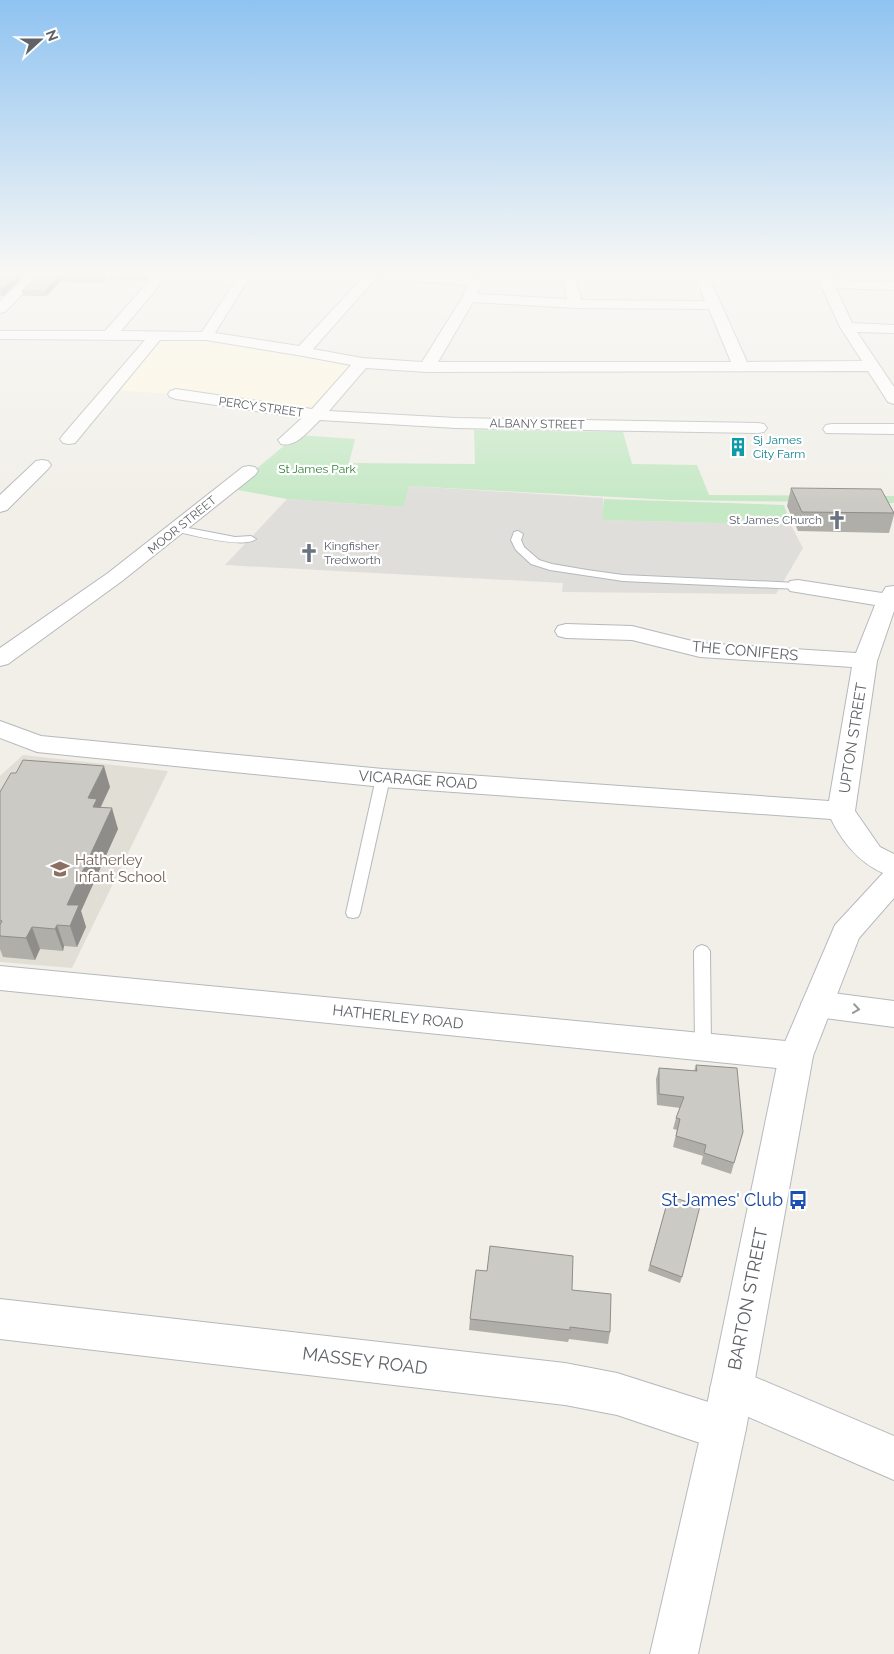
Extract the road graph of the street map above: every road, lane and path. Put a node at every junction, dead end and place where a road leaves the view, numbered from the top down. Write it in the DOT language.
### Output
graph roads {
  1 [pos="142,352"];
  2 [pos="309,352"];
  3 [pos="435,352"];
  4 [pos="734,352"];
  5 [pos="863,352"];
  6 [pos="362,363"];
  7 [pos="426,366"];
  8 [pos="741,366"];
  9 [pos="872,366"];
  10 [pos="176,394"];
  11 [pos="893,394"];
  12 [pos="316,415"];
  13 [pos="758,428"];
  14 [pos="832,429"];
  15 [pos="894,429"];
  16 [pos="69,439"];
  17 [pos="287,440"];
  18 [pos="42,465"];
  19 [pos="249,471"];
  20 [pos="0,506"];
  21 [pos="178,529"];
  22 [pos="518,534"];
  23 [pos="251,539"];
  24 [pos="798,586"];
  25 [pos="890,596"];
  26 [pos="566,631"];
  27 [pos="0,659"];
  28 [pos="865,661"];
  29 [pos="0,729"];
  30 [pos="383,778"];
  31 [pos="841,811"];
  32 [pos="894,867"];
  33 [pos="894,879"];
  34 [pos="353,913"];
  35 [pos="702,951"];
  36 [pos="0,978"];
  37 [pos="817,1004"];
  38 [pos="894,1014"];
  39 [pos="703,1047"];
  40 [pos="796,1056"];
  41 [pos="0,1319"];
  42 [pos="728,1408"];
  43 [pos="894,1458"];
  44 [pos="674,1654"];
  1 -- 16 [label="street"];
  2 -- 6 [label="street"];
  3 -- 7 [label="street"];
  4 -- 8 [label="street"];
  5 -- 9 [label="street"];
  6 -- 7 [label="street"];
  6 -- 12 [label="street"];
  7 -- 8 [label="street"];
  8 -- 9 [label="street"];
  9 -- 11 [label="street"];
  10 -- 12 [label="street, PERCY STREET"];
  12 -- 13 [label="street, ALBANY STREET"];
  12 -- 17 [label="street"];
  14 -- 15 [label="street"];
  18 -- 20 [label="street"];
  19 -- 21 [label="street, MOOR STREET"];
  21 -- 23 [label="lane"];
  21 -- 27 [label="street, MOOR STREET"];
  22 -- 24 [label="lane"];
  24 -- 25 [label="street"];
  25 -- 28 [label="street, UPTON STREET"];
  26 -- 28 [label="street, THE CONIFERS"];
  28 -- 31 [label="street, UPTON STREET"];
  29 -- 30 [label="street, VICARAGE ROAD"];
  30 -- 31 [label="street, VICARAGE ROAD"];
  30 -- 34 [label="lane"];
  31 -- 32 [label="street, UPTON STREET"];
  33 -- 37 [label="street, BARTON STREET"];
  35 -- 39 [label="lane"];
  36 -- 39 [label="street, HATHERLEY ROAD"];
  37 -- 38 [label="street, one-way"];
  37 -- 40 [label="street, BARTON STREET"];
  39 -- 40 [label="street, HATHERLEY ROAD"];
  40 -- 42 [label="street, BARTON STREET"];
  41 -- 42 [label="street, MASSEY ROAD"];
  42 -- 43 [label="street, MASSEY ROAD"];
  42 -- 44 [label="street, BARTON STREET"];
}
